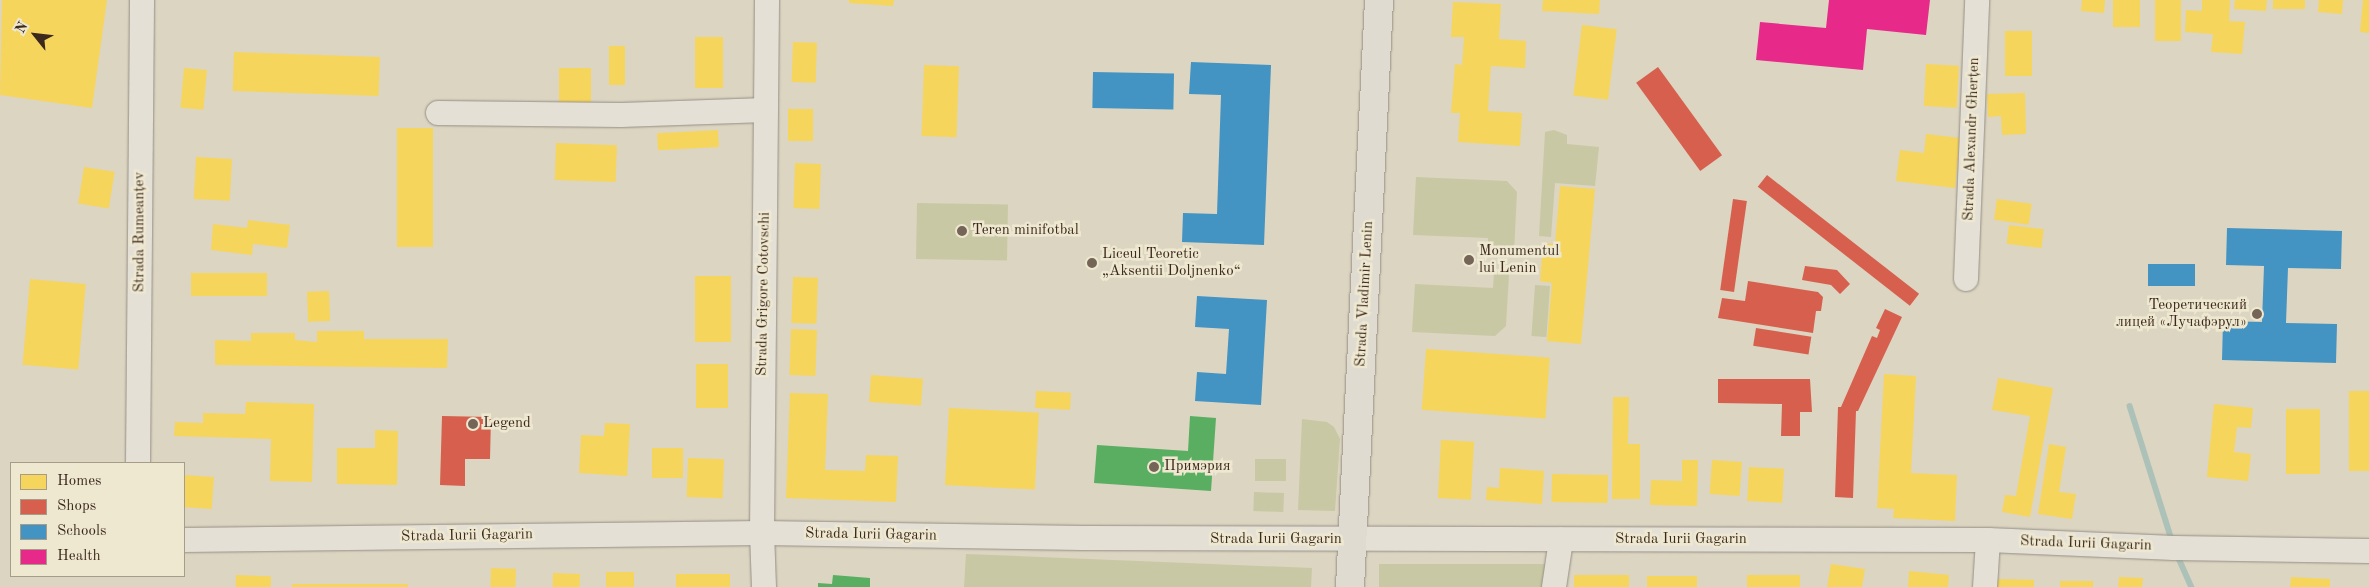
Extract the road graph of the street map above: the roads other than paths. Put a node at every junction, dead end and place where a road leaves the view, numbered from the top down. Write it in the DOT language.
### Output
graph roads {
  1 [pos="142,0"];
  2 [pos="767,0"];
  3 [pos="1379,0"];
  4 [pos="1977,0"];
  5 [pos="766,110"];
  6 [pos="438,113"];
  7 [pos="1966,279"];
  8 [pos="138,462"];
  9 [pos="762,532"];
  10 [pos="185,540"];
  11 [pos="1353,540"];
  12 [pos="1561,540"];
  13 [pos="1988,540"];
  14 [pos="2369,551"];
  15 [pos="764,587"];
  16 [pos="1350,587"];
  17 [pos="1554,587"];
  18 [pos="1985,587"];
  1 -- 8 [label="street, Strada Rumeanțev"];
  2 -- 5 [label="street, Strada Grigore Cotovschi"];
  3 -- 11 [label="main road, Strada Vladimir Lenin"];
  4 -- 7 [label="street, Strada Alexandr Gherțen"];
  5 -- 6 [label="street"];
  5 -- 9 [label="street, Strada Grigore Cotovschi"];
  9 -- 10 [label="street, Strada Iurii Gagarin"];
  9 -- 11 [label="street, Strada Iurii Gagarin"];
  9 -- 15 [label="street, Strada Grigore Cotovschi"];
  11 -- 12 [label="street, Strada Iurii Gagarin"];
  11 -- 16 [label="main road, Strada Vladimir Lenin"];
  12 -- 13 [label="street, Strada Iurii Gagarin"];
  12 -- 17 [label="street"];
  13 -- 14 [label="street, Strada Iurii Gagarin"];
  13 -- 18 [label="street"];
}
